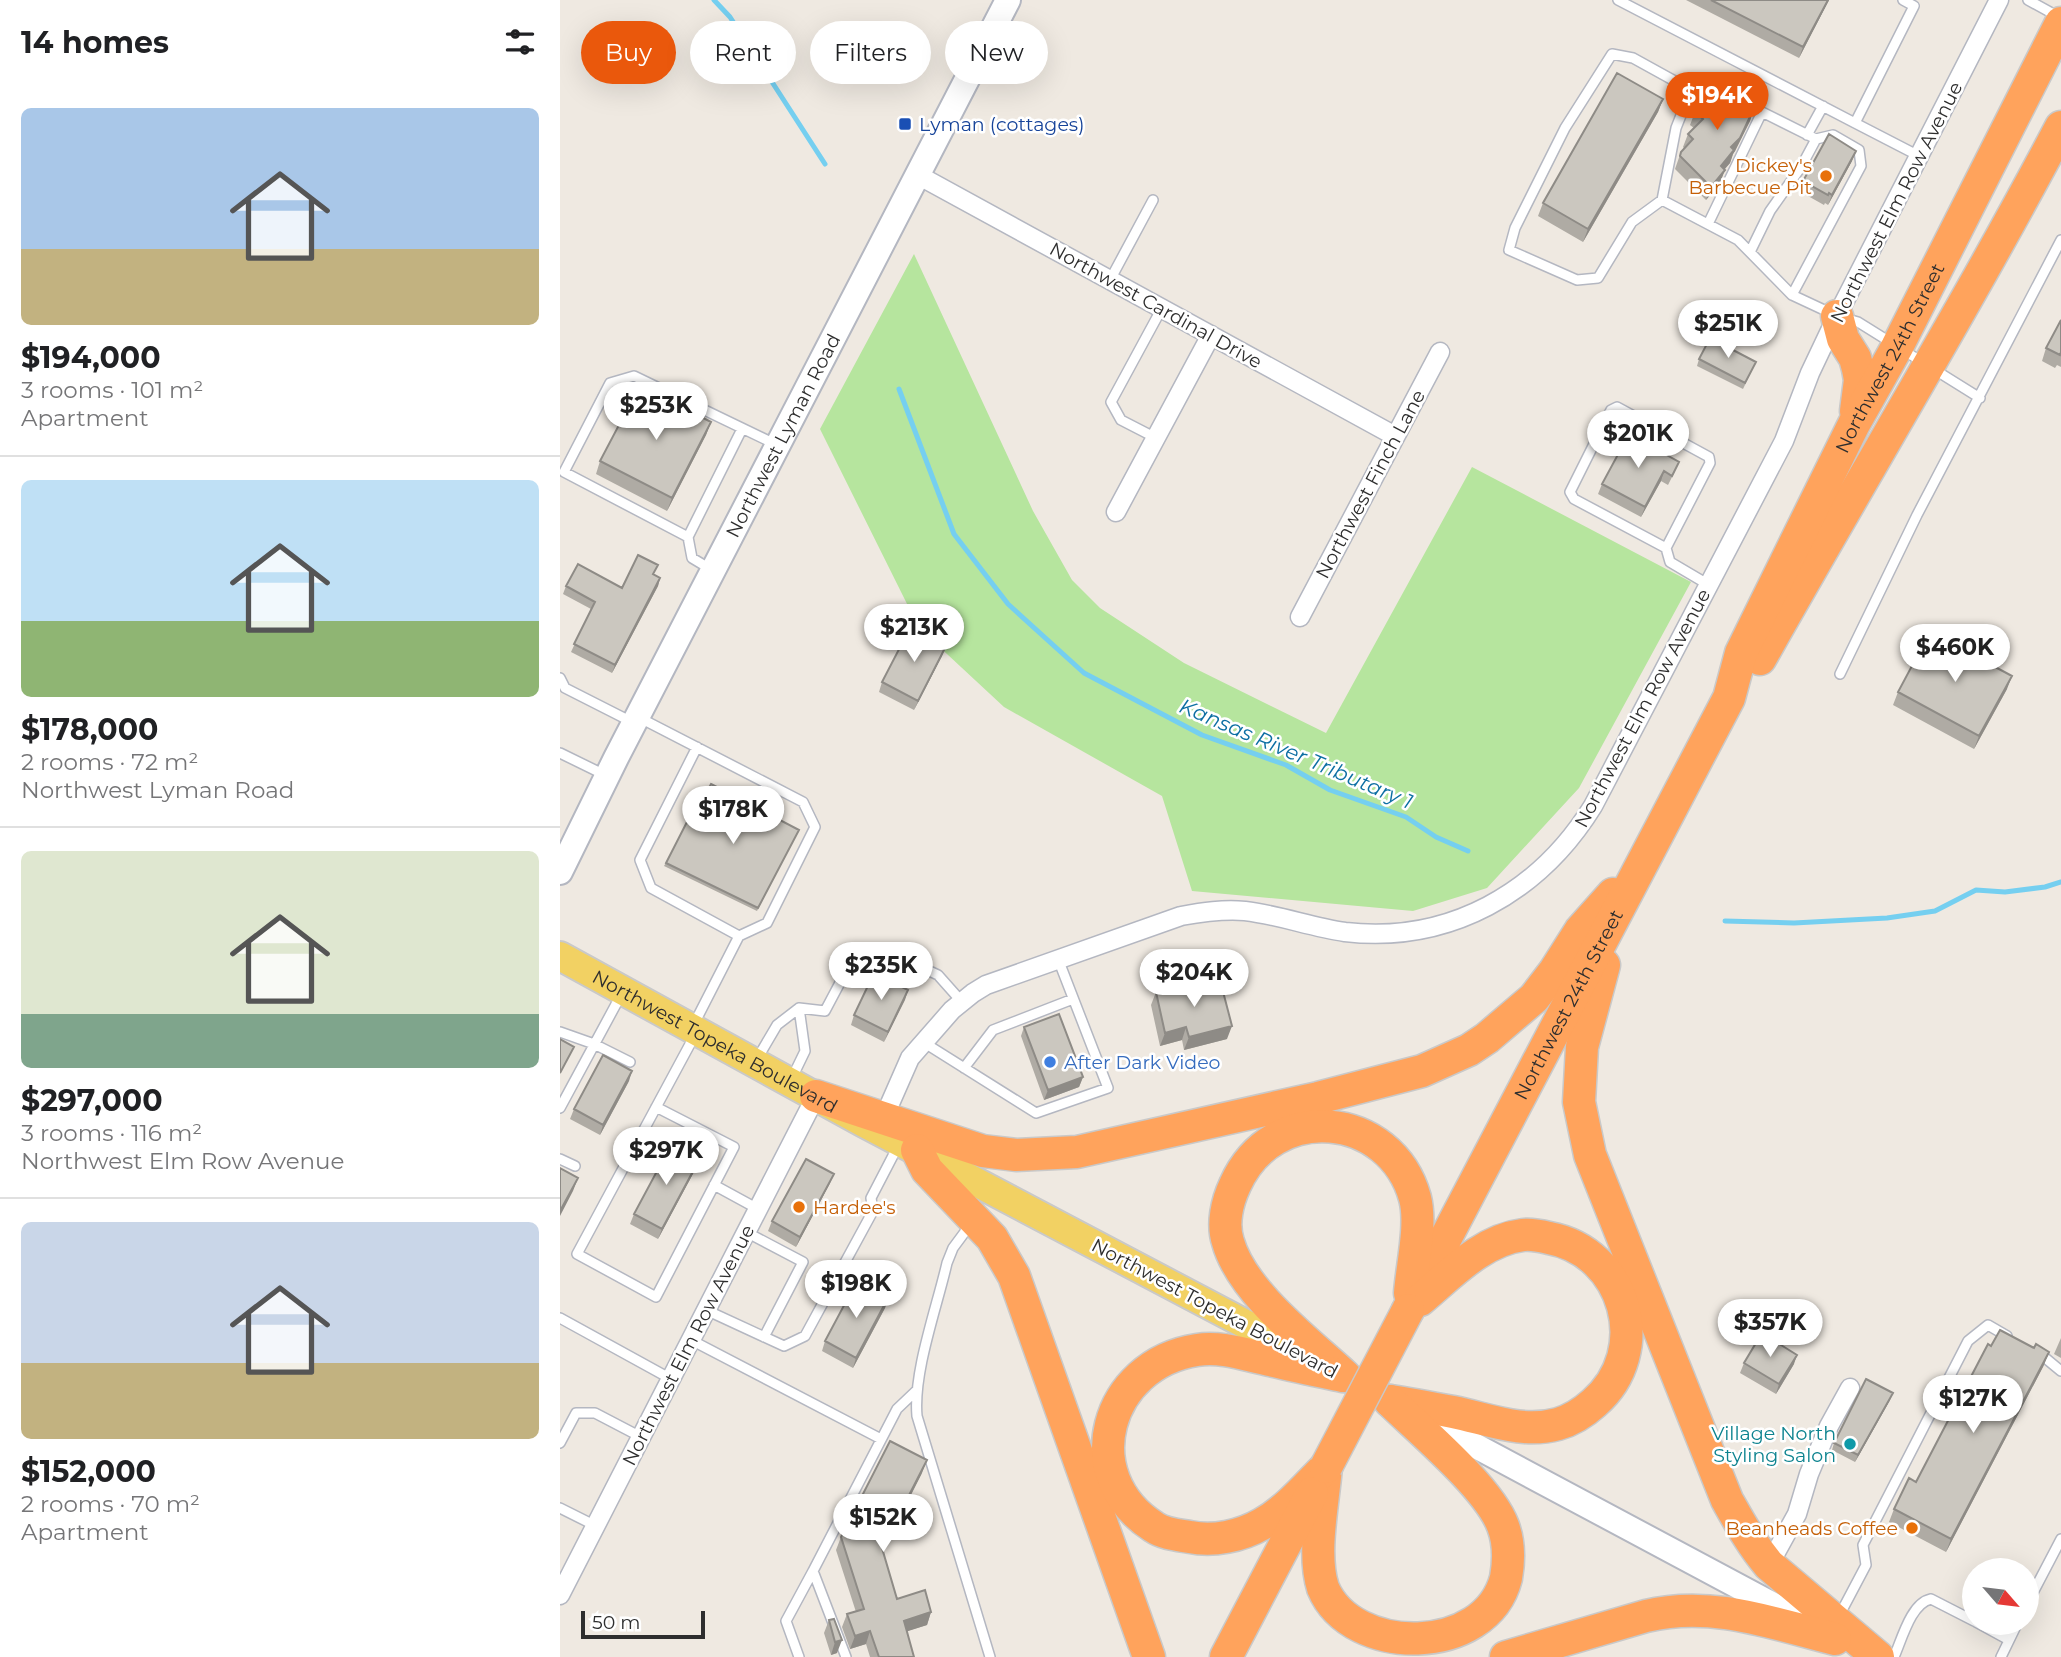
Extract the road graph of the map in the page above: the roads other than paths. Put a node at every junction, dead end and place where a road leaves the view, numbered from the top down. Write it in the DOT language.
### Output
graph roads {
  1 [pos="1008,0"];
  2 [pos="1618,0"];
  3 [pos="1903,0"];
  4 [pos="1999,0"];
  5 [pos="2028,0"];
  6 [pos="2061,20"];
  7 [pos="1823,106"];
  8 [pos="1855,123"];
  9 [pos="2061,127"];
  10 [pos="1812,137"];
  11 [pos="2053,153"];
  12 [pos="1919,156"];
  13 [pos="916,174"];
  14 [pos="1153,200"];
  15 [pos="1662,200"];
  16 [pos="1708,224"];
  17 [pos="2061,240"];
  18 [pos="1750,252"];
  19 [pos="1110,280"];
  20 [pos="1792,295"];
  21 [pos="1163,308"];
  22 [pos="1837,316"];
  23 [pos="1211,335"];
  24 [pos="1897,347"];
  25 [pos="1440,352"];
  26 [pos="1928,366"];
  27 [pos="1980,398"];
  28 [pos="1854,424"];
  29 [pos="742,429"];
  30 [pos="1395,436"];
  31 [pos="1156,438"];
  32 [pos="777,445"];
  33 [pos="1116,512"];
  34 [pos="688,537"];
  35 [pos="1666,548"];
  36 [pos="712,570"];
  37 [pos="1709,585"];
  38 [pos="1300,617"];
  39 [pos="1840,674"];
  40 [pos="560,678"];
  41 [pos="1729,698"];
  42 [pos="636,719"];
  43 [pos="697,747"];
  44 [pos="560,753"];
  45 [pos="607,776"];
  46 [pos="1644,860"];
  47 [pos="560,872"];
  48 [pos="1623,900"];
  49 [pos="739,936"];
  50 [pos="560,956"];
  51 [pos="1058,960"];
  52 [pos="623,991"];
  53 [pos="1073,999"];
  54 [pos="961,1002"];
  55 [pos="799,1008"];
  56 [pos="694,1030"];
  57 [pos="560,1032"];
  58 [pos="923,1042"];
  59 [pos="594,1044"];
  60 [pos="630,1062"];
  61 [pos="755,1064"];
  62 [pos="964,1068"];
  63 [pos="803,1089"];
  64 [pos="656,1107"];
  65 [pos="560,1108"];
  66 [pos="895,1135"];
  67 [pos="560,1159"];
  68 [pos="575,1166"];
  69 [pos="714,1185"];
  70 [pos="758,1209"];
  71 [pos="975,1218"];
  72 [pos="746,1232"];
  73 [pos="706,1310"];
  74 [pos="1408,1310"];
  75 [pos="560,1318"];
  76 [pos="764,1337"];
  77 [pos="2011,1338"];
  78 [pos="691,1340"];
  79 [pos="2034,1350"];
  80 [pos="2061,1371"];
  81 [pos="1345,1377"];
  82 [pos="671,1379"];
  83 [pos="1850,1388"];
  84 [pos="917,1390"];
  85 [pos="1390,1401"];
  86 [pos="641,1437"];
  87 [pos="881,1439"];
  88 [pos="560,1443"];
  89 [pos="1326,1467"];
  90 [pos="560,1508"];
  91 [pos="596,1526"];
  92 [pos="2061,1539"];
  93 [pos="1769,1565"];
  94 [pos="813,1571"];
  95 [pos="2039,1581"];
  96 [pos="560,1595"];
  97 [pos="1962,1615"];
  98 [pos="1836,1630"];
  99 [pos="2000,1635"];
  100 [pos="2012,1635"];
  101 [pos="2009,1640"];
  102 [pos="799,1657"];
  103 [pos="846,1657"];
  104 [pos="990,1657"];
  105 [pos="1149,1657"];
  106 [pos="1226,1657"];
  107 [pos="1506,1657"];
  108 [pos="1870,1657"];
  109 [pos="1878,1657"];
  110 [pos="1894,1657"];
  111 [pos="2001,1657"];
  1 -- 13 [label="street, Northwest Lyman Road"];
  2 -- 7 [label="lane"];
  3 -- 8 [label="lane"];
  4 -- 12 [label="street, Northwest Elm Row Avenue"];
  5 -- 6 [label="lane"];
  6 -- 24 [label="highway, Northwest 24th Street"];
  7 -- 8 [label="lane"];
  7 -- 10 [label="lane"];
  8 -- 12 [label="lane"];
  9 -- 11 [label="highway, Northwest 24th Street"];
  10 -- 16 [label="lane"];
  10 -- 18 [label="lane"];
  10 -- 20 [label="lane"];
  11 -- 26 [label="highway, Northwest 24th Street"];
  12 -- 22 [label="street, Northwest Elm Row Avenue"];
  13 -- 19 [label="street, Northwest Cardinal Drive"];
  13 -- 32 [label="street, Northwest Lyman Road"];
  14 -- 19 [label="lane"];
  15 -- 15 [label="lane"];
  15 -- 16 [label="lane"];
  16 -- 18 [label="lane"];
  17 -- 27 [label="lane"];
  18 -- 20 [label="lane"];
  19 -- 21 [label="street, Northwest Cardinal Drive"];
  20 -- 22 [label="lane"];
  21 -- 23 [label="street, Northwest Cardinal Drive"];
  21 -- 31 [label="lane"];
  22 -- 24 [label="lane"];
  22 -- 28 [label="highway"];
  22 -- 37 [label="street, Northwest Elm Row Avenue"];
  23 -- 30 [label="street, Northwest Cardinal Drive"];
  23 -- 31 [label="street"];
  24 -- 26 [label="lane"];
  24 -- 28 [label="highway, Northwest 24th Street"];
  25 -- 30 [label="street, Northwest Finch Lane"];
  26 -- 27 [label="lane"];
  26 -- 41 [label="highway, Northwest 24th Street"];
  27 -- 39 [label="lane"];
  28 -- 41 [label="highway, Northwest 24th Street"];
  29 -- 32 [label="lane"];
  29 -- 34 [label="lane"];
  29 -- 34 [label="lane"];
  30 -- 38 [label="street, Northwest Finch Lane"];
  31 -- 33 [label="street"];
  32 -- 36 [label="street, Northwest Lyman Road"];
  34 -- 36 [label="lane"];
  35 -- 35 [label="lane"];
  35 -- 37 [label="lane"];
  36 -- 42 [label="street, Northwest Lyman Road"];
  37 -- 51 [label="street, Northwest Elm Row Avenue"];
  40 -- 42 [label="lane"];
  41 -- 46 [label="highway, Northwest 24th Street"];
  42 -- 43 [label="lane"];
  42 -- 45 [label="street, Northwest Lyman Road"];
  43 -- 49 [label="lane"];
  43 -- 49 [label="lane"];
  44 -- 45 [label="lane"];
  45 -- 47 [label="street, Northwest Lyman Road"];
  46 -- 48 [label="highway, Northwest 24th Street"];
  46 -- 66 [label="highway"];
  48 -- 74 [label="highway, Northwest 24th Street"];
  48 -- 93 [label="highway"];
  49 -- 56 [label="lane"];
  50 -- 52 [label="main road, Northwest Topeka Boulevard"];
  51 -- 53 [label="lane"];
  51 -- 54 [label="street, Northwest Elm Row Avenue"];
  52 -- 56 [label="main road, Northwest Topeka Boulevard"];
  52 -- 59 [label="lane"];
  53 -- 62 [label="lane"];
  53 -- 62 [label="lane"];
  54 -- 55 [label="lane"];
  54 -- 58 [label="street, Northwest Elm Row Avenue"];
  55 -- 61 [label="lane"];
  55 -- 63 [label="lane"];
  56 -- 61 [label="main road, Northwest Topeka Boulevard"];
  56 -- 64 [label="lane"];
  57 -- 59 [label="lane"];
  58 -- 62 [label="lane"];
  58 -- 66 [label="street, Northwest Elm Row Avenue"];
  59 -- 60 [label="lane"];
  59 -- 65 [label="lane"];
  61 -- 63 [label="main road, Northwest Topeka Boulevard"];
  63 -- 66 [label="highway"];
  63 -- 70 [label="street, Northwest Elm Row Avenue"];
  64 -- 69 [label="lane"];
  64 -- 69 [label="lane"];
  66 -- 71 [label="highway"];
  66 -- 76 [label="lane"];
  66 -- 81 [label="main road, Northwest Topeka Boulevard"];
  67 -- 68 [label="lane"];
  69 -- 70 [label="lane"];
  70 -- 72 [label="street, Northwest Elm Row Avenue"];
  71 -- 84 [label="lane"];
  71 -- 105 [label="highway"];
  72 -- 73 [label="street, Northwest Elm Row Avenue"];
  72 -- 76 [label="lane"];
  73 -- 76 [label="lane"];
  73 -- 78 [label="street, Northwest Elm Row Avenue"];
  74 -- 81 [label="highway"];
  74 -- 85 [label="highway"];
  74 -- 89 [label="highway, Northwest 24th Street, bridge"];
  75 -- 82 [label="lane"];
  77 -- 98 [label="lane"];
  78 -- 82 [label="street, Northwest Elm Row Avenue"];
  78 -- 87 [label="lane"];
  79 -- 80 [label="lane"];
  81 -- 85 [label="main road, Northwest Topeka Boulevard"];
  81 -- 89 [label="highway"];
  82 -- 86 [label="street, Northwest Elm Row Avenue"];
  83 -- 93 [label="street"];
  84 -- 87 [label="lane"];
  84 -- 104 [label="lane"];
  85 -- 89 [label="highway"];
  85 -- 98 [label="street, Northwest Topeka Boulevard"];
  86 -- 88 [label="lane"];
  86 -- 91 [label="street, Northwest Elm Row Avenue"];
  87 -- 94 [label="lane"];
  89 -- 106 [label="highway, Northwest 24th Street"];
  90 -- 91 [label="lane"];
  91 -- 96 [label="street, Northwest Elm Row Avenue"];
  92 -- 95 [label="lane"];
  93 -- 98 [label="highway"];
  94 -- 102 [label="lane"];
  94 -- 103 [label="lane"];
  97 -- 110 [label="lane"];
  98 -- 107 [label="highway"];
  98 -- 108 [label="street, Northwest Topeka Boulevard"];
  98 -- 109 [label="highway"];
  99 -- 101 [label="lane"];
  100 -- 101 [label="lane"];
  101 -- 111 [label="lane"];
}
